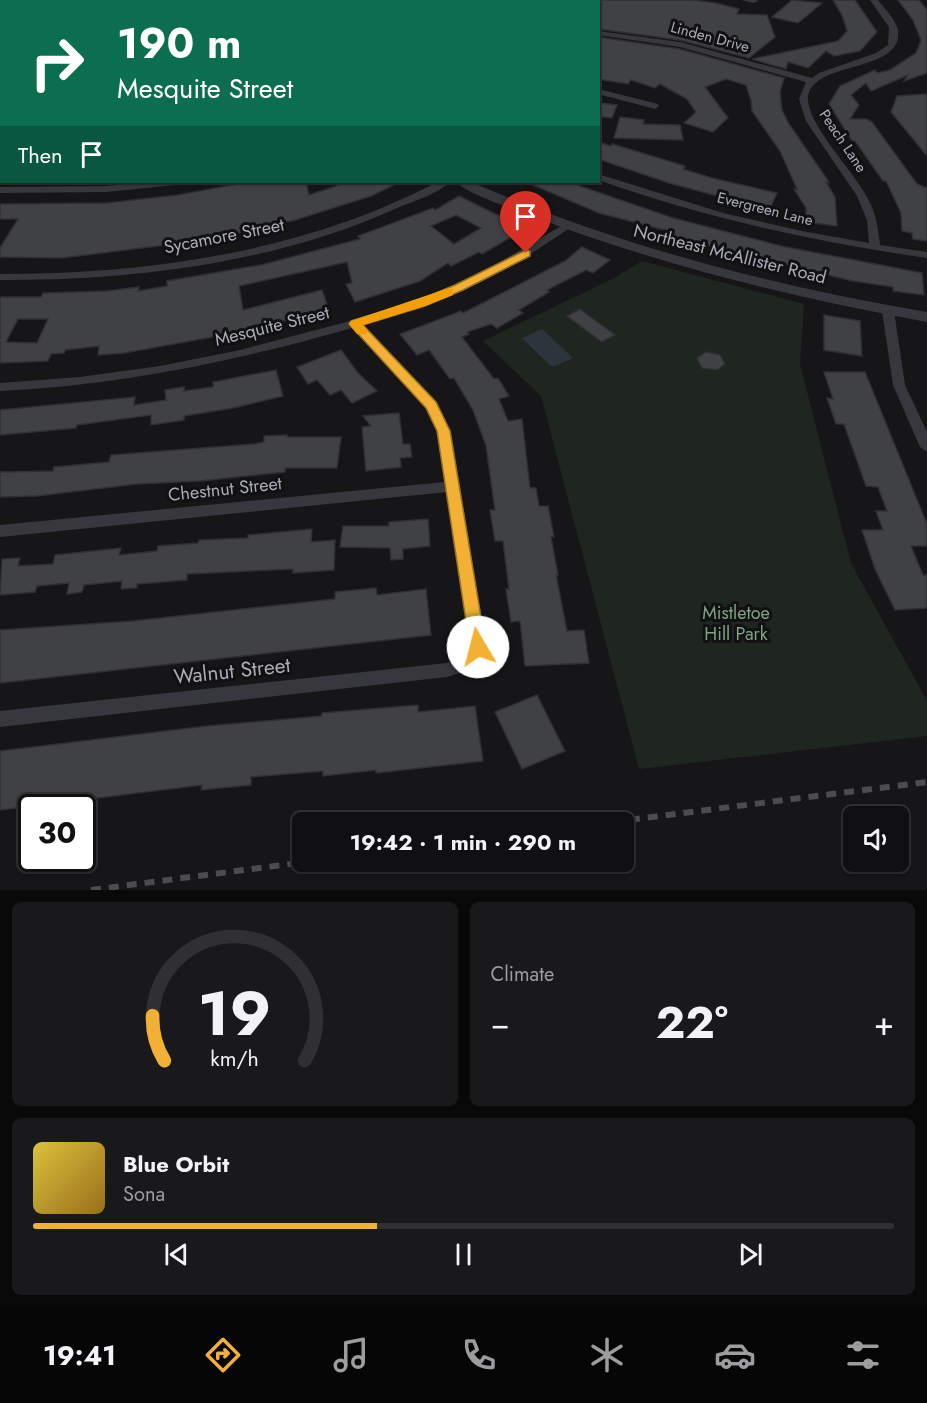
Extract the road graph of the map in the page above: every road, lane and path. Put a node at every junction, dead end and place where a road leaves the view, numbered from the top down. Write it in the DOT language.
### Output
graph roads {
  1 [pos="874,0"];
  2 [pos="600,33"];
  3 [pos="812,81"];
  4 [pos="600,92"];
  5 [pos="655,106"];
  6 [pos="600,178"];
  7 [pos="165,183"];
  8 [pos="443,183"];
  9 [pos="464,183"];
  10 [pos="0,190"];
  11 [pos="566,226"];
  12 [pos="875,248"];
  13 [pos="927,255"];
  14 [pos="0,277"];
  15 [pos="888,311"];
  16 [pos="927,317"];
  17 [pos="355,324"];
  18 [pos="0,387"];
  19 [pos="927,447"];
  20 [pos="454,486"];
  21 [pos="0,531"];
  22 [pos="0,719"];
  1 -- 3 [label="street"];
  2 -- 3 [label="street, Linden Drive"];
  3 -- 12 [label="street, Peach Lane"];
  4 -- 5 [label="street"];
  6 -- 12 [label="street, Evergreen Lane"];
  7 -- 10 [label="street"];
  8 -- 14 [label="street, Sycamore Street"];
  9 -- 11 [label="street, Northeast McAllister Road"];
  11 -- 15 [label="street, Northeast McAllister Road"];
  11 -- 17 [label="street, Mesquite Street"];
  12 -- 13 [label="street, Evergreen Lane"];
  15 -- 16 [label="street, Northeast McAllister Road"];
  15 -- 19 [label="street"];
  17 -- 18 [label="street, Mesquite Street"];
  17 -- 20 [label="street"];
  20 -- 21 [label="street, Chestnut Street"];
  20 -- 22 [label="street, Walnut Street"];
}
